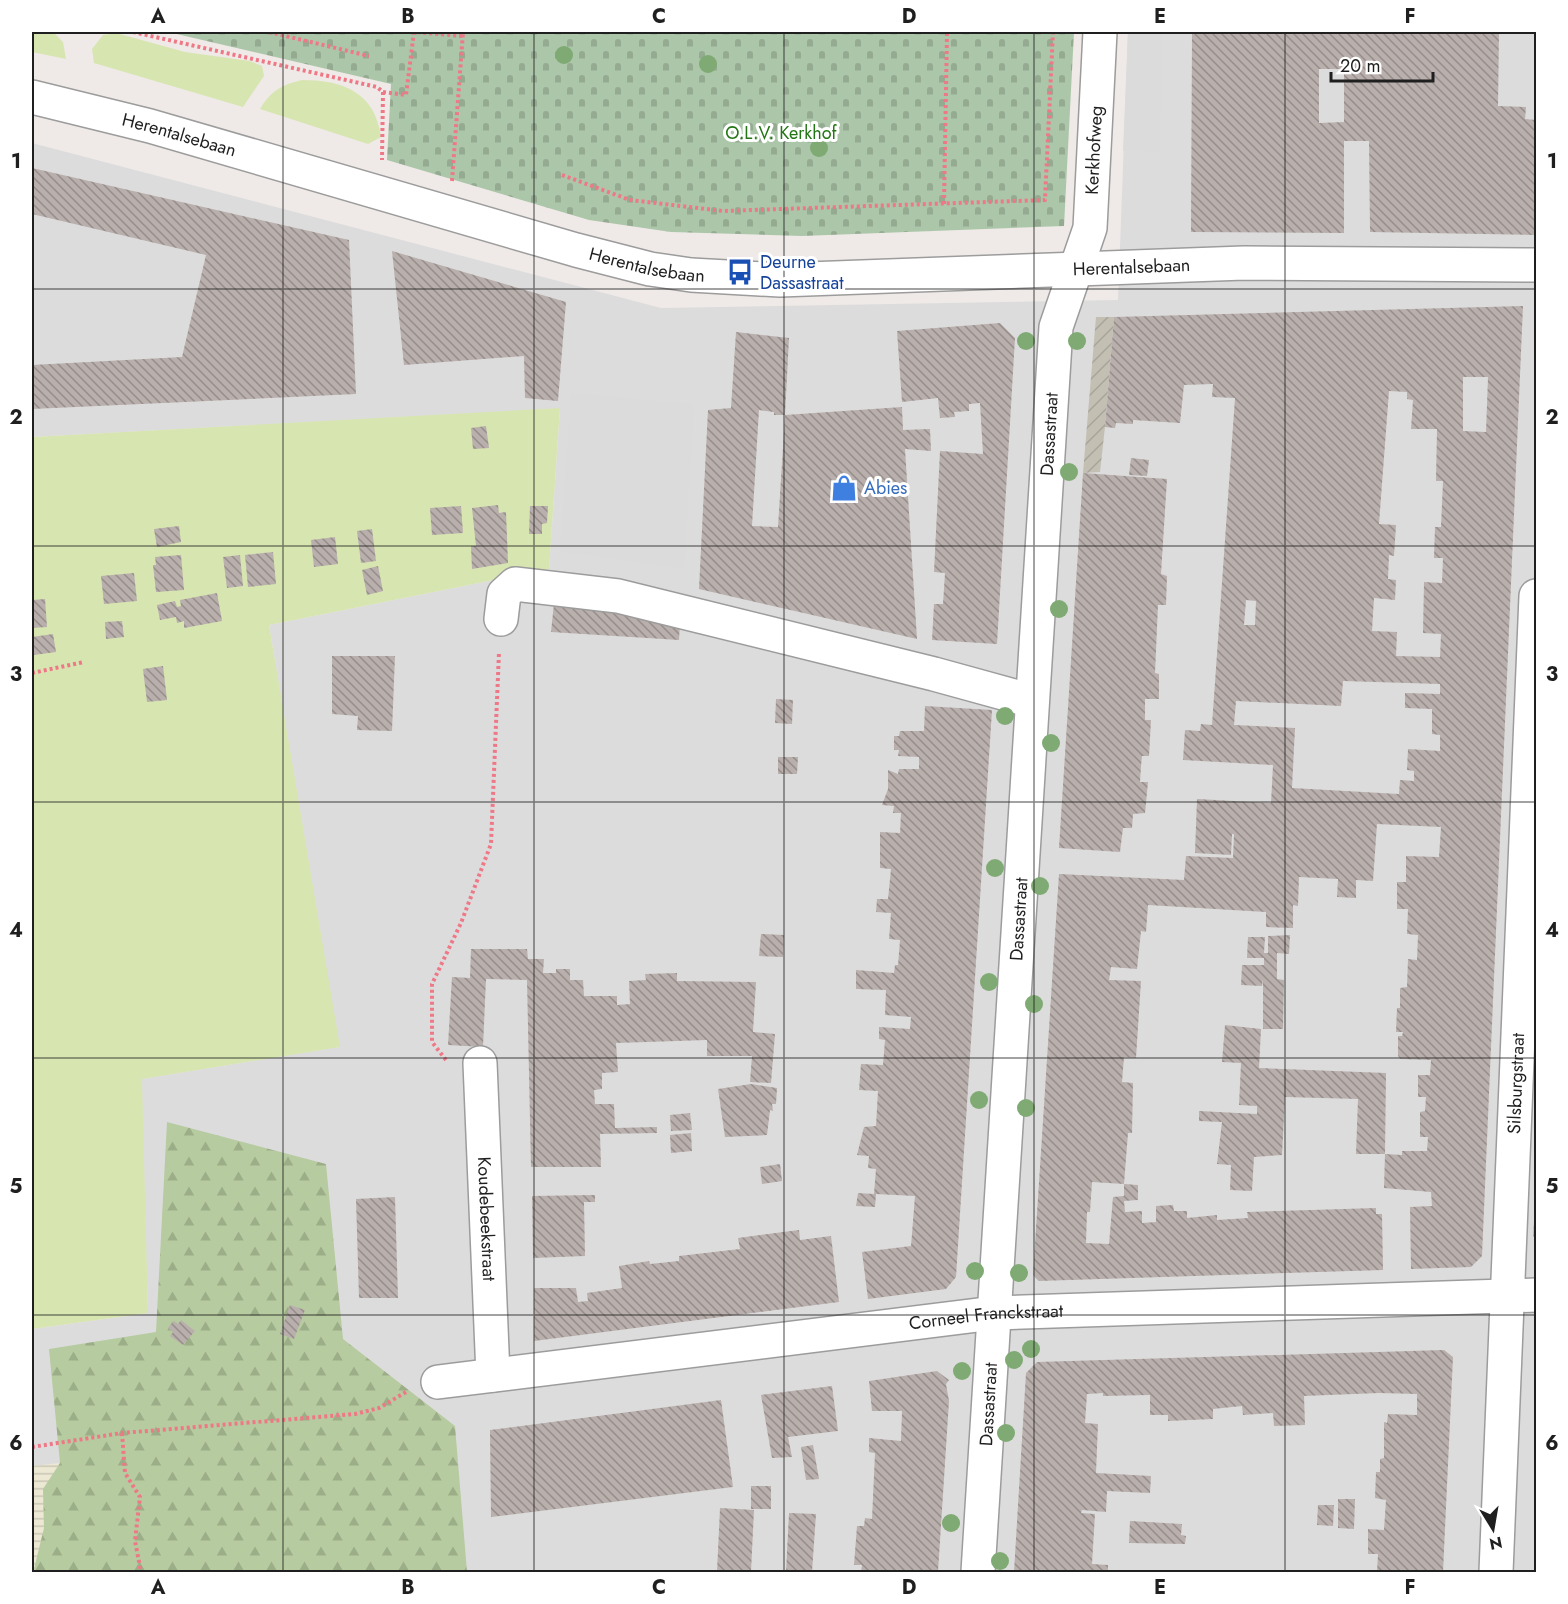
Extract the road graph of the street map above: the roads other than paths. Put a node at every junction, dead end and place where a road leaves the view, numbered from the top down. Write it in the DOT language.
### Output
graph roads {
  1 [pos="1100,32"];
  2 [pos="32,97"];
  3 [pos="1536,265"];
  4 [pos="1078,268"];
  5 [pos="1536,596"];
  6 [pos="501,619"];
  7 [pos="1032,701"];
  8 [pos="480,1071"];
  9 [pos="1522,1295"];
  10 [pos="994,1313"];
  11 [pos="493,1375"];
  12 [pos="438,1382"];
  13 [pos="978,1572"];
  14 [pos="1496,1572"];
  1 -- 4 [label="street, Kerkhofweg"];
  2 -- 4 [label="street, Herentalsebaan"];
  3 -- 4 [label="street, Herentalsebaan"];
  4 -- 7 [label="street, Dassastraat"];
  5 -- 9 [label="street, Silsburgstraat"];
  6 -- 7 [label="street"];
  7 -- 10 [label="street, Dassastraat"];
  8 -- 11 [label="street, Koudebeekstraat"];
  9 -- 10 [label="street, Corneel Franckstraat"];
  9 -- 14 [label="street, Silsburgstraat"];
  10 -- 11 [label="street, Corneel Franckstraat"];
  10 -- 13 [label="street, Dassastraat"];
  11 -- 12 [label="street, Corneel Franckstraat"];
}
